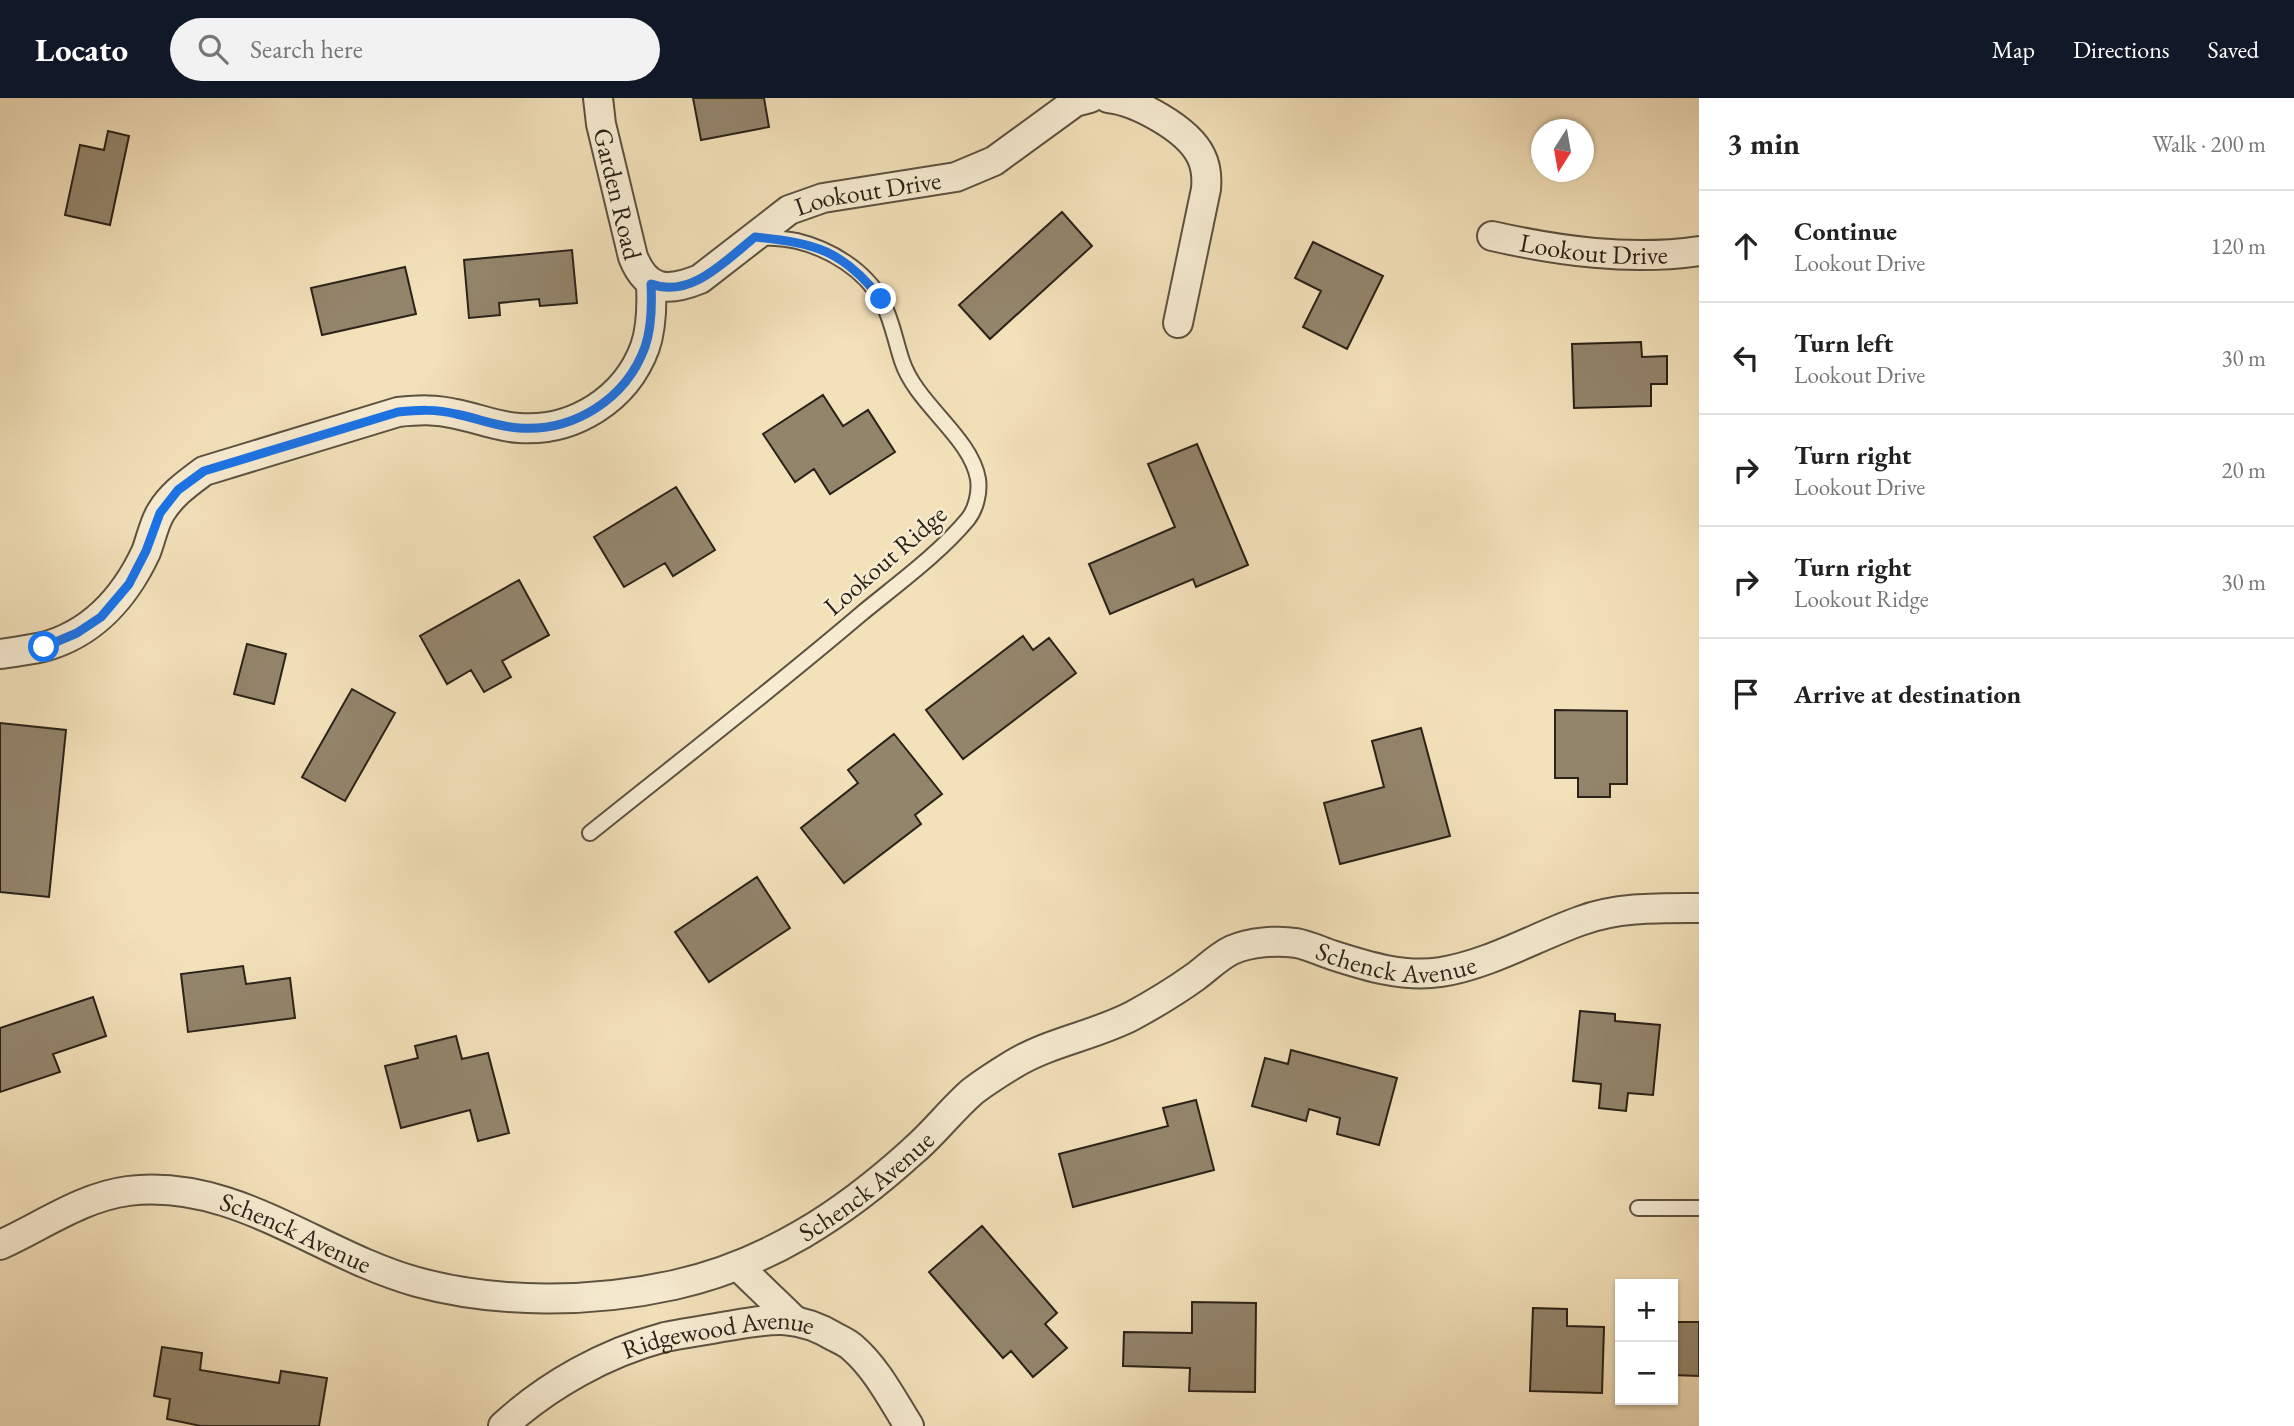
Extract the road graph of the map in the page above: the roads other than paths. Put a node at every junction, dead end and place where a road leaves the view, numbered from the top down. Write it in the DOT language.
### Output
graph roads {
  1 [pos="598,98"];
  2 [pos="1090,98"];
  3 [pos="1108,98"];
  4 [pos="1492,236"];
  5 [pos="755,237"];
  6 [pos="1699,251"];
  7 [pos="651,284"];
  8 [pos="1178,323"];
  9 [pos="0,654"];
  10 [pos="590,833"];
  11 [pos="1699,908"];
  12 [pos="1637,1208"];
  13 [pos="1699,1208"];
  14 [pos="0,1245"];
  15 [pos="740,1267"];
  16 [pos="793,1319"];
  17 [pos="503,1426"];
  18 [pos="909,1426"];
  1 -- 7 [label="street, Garden Road"];
  2 -- 5 [label="street, Lookout Drive"];
  3 -- 8 [label="street"];
  4 -- 6 [label="street, Lookout Drive"];
  5 -- 7 [label="street, Lookout Drive"];
  5 -- 10 [label="lane, Lookout Ridge"];
  7 -- 9 [label="street"];
  11 -- 15 [label="street, Schenck Avenue"];
  12 -- 13 [label="lane"];
  14 -- 15 [label="street, Schenck Avenue"];
  15 -- 16 [label="street"];
  16 -- 17 [label="street, Ridgewood Avenue"];
  16 -- 18 [label="street, Ridgewood Avenue"];
}
